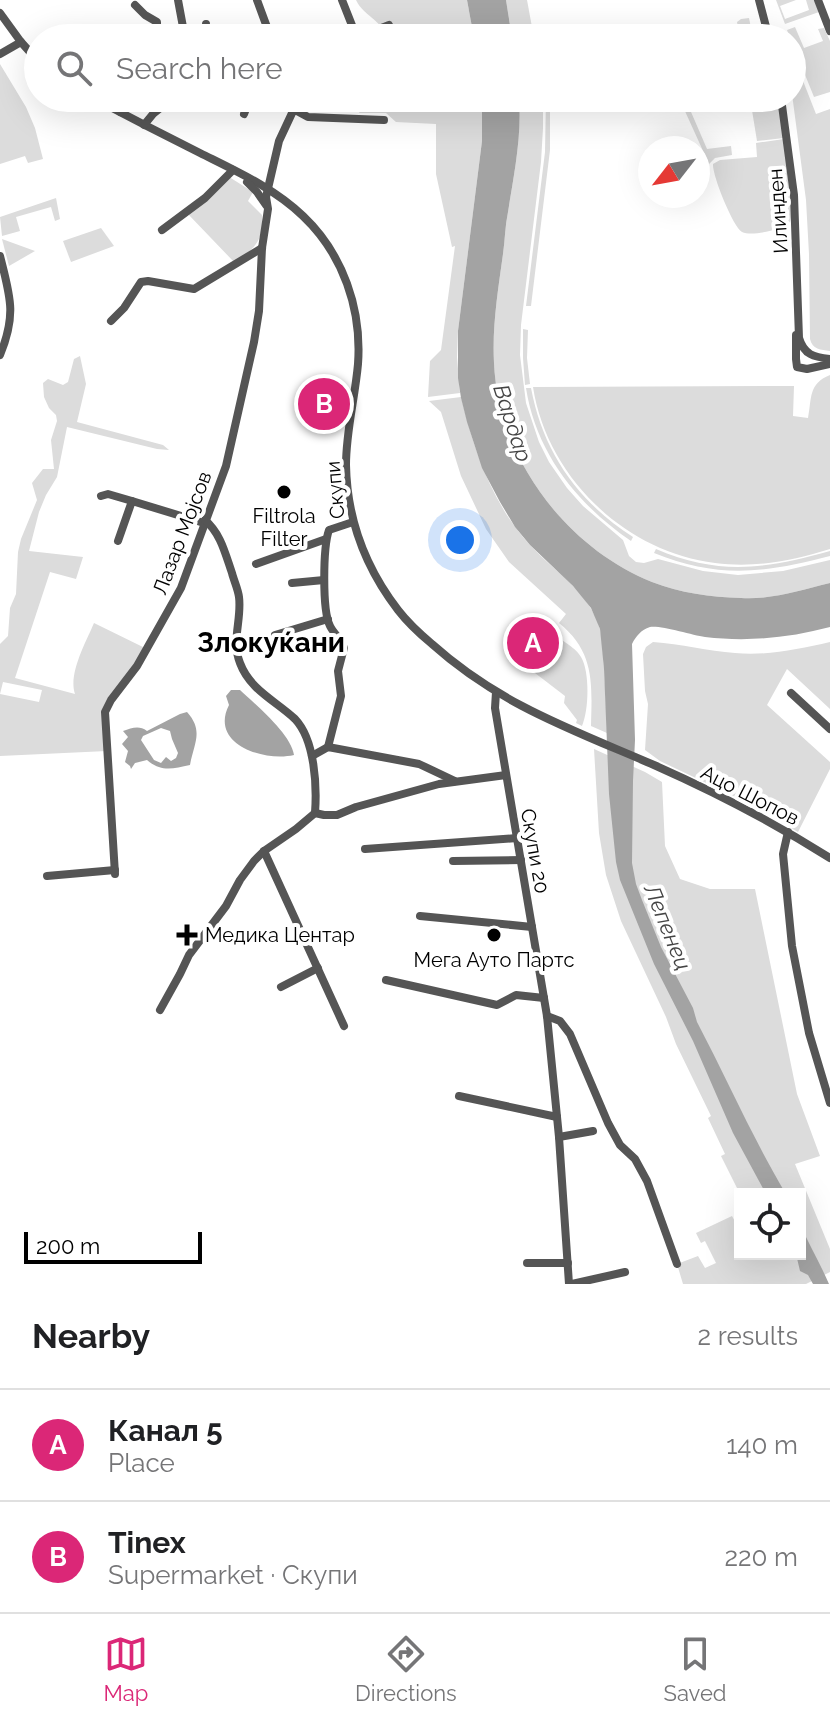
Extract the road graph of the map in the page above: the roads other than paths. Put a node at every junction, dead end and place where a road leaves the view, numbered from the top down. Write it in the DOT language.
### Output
graph roads {
  1 [pos="178,0"];
  2 [pos="257,0"];
  3 [pos="342,0"];
  4 [pos="760,0"];
  5 [pos="818,0"];
  6 [pos="135,5"];
  7 [pos="0,13"];
  8 [pos="157,24"];
  9 [pos="182,24"];
  10 [pos="266,24"];
  11 [pos="351,24"];
  12 [pos="766,24"];
  13 [pos="830,31"];
  14 [pos="21,42"];
  15 [pos="24,45"];
  16 [pos="0,54"];
  17 [pos="120,112"];
  18 [pos="156,112"];
  19 [pos="293,112"];
  20 [pos="299,112"];
  21 [pos="783,112"];
  22 [pos="384,120"];
  23 [pos="144,125"];
  24 [pos="235,171"];
  25 [pos="268,189"];
  26 [pos="277,195"];
  27 [pos="268,209"];
  28 [pos="162,230"];
  29 [pos="262,248"];
  30 [pos="0,256"];
  31 [pos="111,321"];
  32 [pos="798,323"];
  33 [pos="0,355"];
  34 [pos="830,362"];
  35 [pos="101,496"];
  36 [pos="132,501"];
  37 [pos="204,521"];
  38 [pos="353,522"];
  39 [pos="326,539"];
  40 [pos="118,541"];
  41 [pos="256,564"];
  42 [pos="324,580"];
  43 [pos="292,583"];
  44 [pos="328,619"];
  45 [pos="275,635"];
  46 [pos="496,692"];
  47 [pos="791,693"];
  48 [pos="830,729"];
  49 [pos="328,747"];
  50 [pos="312,756"];
  51 [pos="652,764"];
  52 [pos="506,775"];
  53 [pos="455,781"];
  54 [pos="315,813"];
  55 [pos="788,832"];
  56 [pos="517,838"];
  57 [pos="365,849"];
  58 [pos="264,851"];
  59 [pos="830,858"];
  60 [pos="521,860"];
  61 [pos="457,865"];
  62 [pos="47,876"];
  63 [pos="420,916"];
  64 [pos="532,927"];
  65 [pos="318,968"];
  66 [pos="386,980"];
  67 [pos="281,987"];
  68 [pos="544,998"];
  69 [pos="497,1005"];
  70 [pos="512,1009"];
  71 [pos="160,1010"];
  72 [pos="547,1016"];
  73 [pos="344,1026"];
  74 [pos="459,1096"];
  75 [pos="830,1103"];
  76 [pos="557,1117"];
  77 [pos="593,1131"];
  78 [pos="559,1137"];
  79 [pos="527,1263"];
  80 [pos="568,1263"];
  81 [pos="677,1264"];
  82 [pos="625,1272"];
  83 [pos="571,1284"];
  1 -- 9 [label="street"];
  2 -- 10 [label="street"];
  3 -- 11 [label="street"];
  4 -- 12 [label="street"];
  5 -- 13 [label="street"];
  6 -- 8 [label="street"];
  7 -- 14 [label="street"];
  14 -- 15 [label="street"];
  14 -- 16 [label="street"];
  17 -- 23 [label="street, Скупи"];
  18 -- 23 [label="street"];
  19 -- 25 [label="street, Лазар Мојсов"];
  20 -- 22 [label="street"];
  21 -- 32 [label="street, Илинден"];
  23 -- 24 [label="street, Скупи"];
  24 -- 25 [label="street, Скупи"];
  24 -- 27 [label="street"];
  24 -- 28 [label="street"];
  25 -- 26 [label="street, Скупи"];
  25 -- 27 [label="street, Лазар Мојсов"];
  26 -- 27 [label="street"];
  26 -- 38 [label="street, Скупи"];
  27 -- 29 [label="street, Лазар Мојсов"];
  29 -- 31 [label="street"];
  29 -- 37 [label="street, Лазар Мојсов"];
  30 -- 33 [label="street"];
  32 -- 34 [label="street, Илинден"];
  32 -- 34 [label="street, Илинден"];
  35 -- 36 [label="street"];
  36 -- 37 [label="street"];
  36 -- 40 [label="street"];
  37 -- 50 [label="street"];
  37 -- 62 [label="street, Лазар Мојсов"];
  38 -- 39 [label="street"];
  38 -- 46 [label="street, Скупи"];
  39 -- 41 [label="street"];
  39 -- 42 [label="street"];
  42 -- 43 [label="street"];
  42 -- 44 [label="street"];
  44 -- 45 [label="street"];
  44 -- 49 [label="street"];
  46 -- 51 [label="street, Скупи"];
  46 -- 52 [label="street, Скупи 20"];
  47 -- 48 [label="street"];
  49 -- 50 [label="street"];
  49 -- 53 [label="street"];
  50 -- 54 [label="street"];
  51 -- 55 [label="street, Ацо Шопов"];
  52 -- 53 [label="street"];
  52 -- 56 [label="street, Скупи 20"];
  53 -- 54 [label="street"];
  54 -- 58 [label="street"];
  55 -- 59 [label="street, Ацо Шопов"];
  55 -- 75 [label="street"];
  56 -- 57 [label="street"];
  56 -- 60 [label="street, Скупи 20"];
  58 -- 65 [label="street"];
  58 -- 71 [label="street"];
  60 -- 61 [label="street"];
  60 -- 64 [label="street, Скупи 20"];
  63 -- 64 [label="street"];
  64 -- 68 [label="street, Скупи 20"];
  65 -- 67 [label="street"];
  65 -- 73 [label="street"];
  66 -- 69 [label="street"];
  68 -- 69 [label="street"];
  68 -- 72 [label="street, Скупи 20"];
  69 -- 70 [label="street"];
  72 -- 76 [label="street, Скупи 20"];
  72 -- 81 [label="street"];
  74 -- 76 [label="street"];
  76 -- 78 [label="street, Скупи 20"];
  77 -- 78 [label="street"];
  78 -- 80 [label="street, Скупи 20"];
  79 -- 80 [label="street"];
  80 -- 83 [label="street, Скупи 20"];
  82 -- 83 [label="street"];
}
